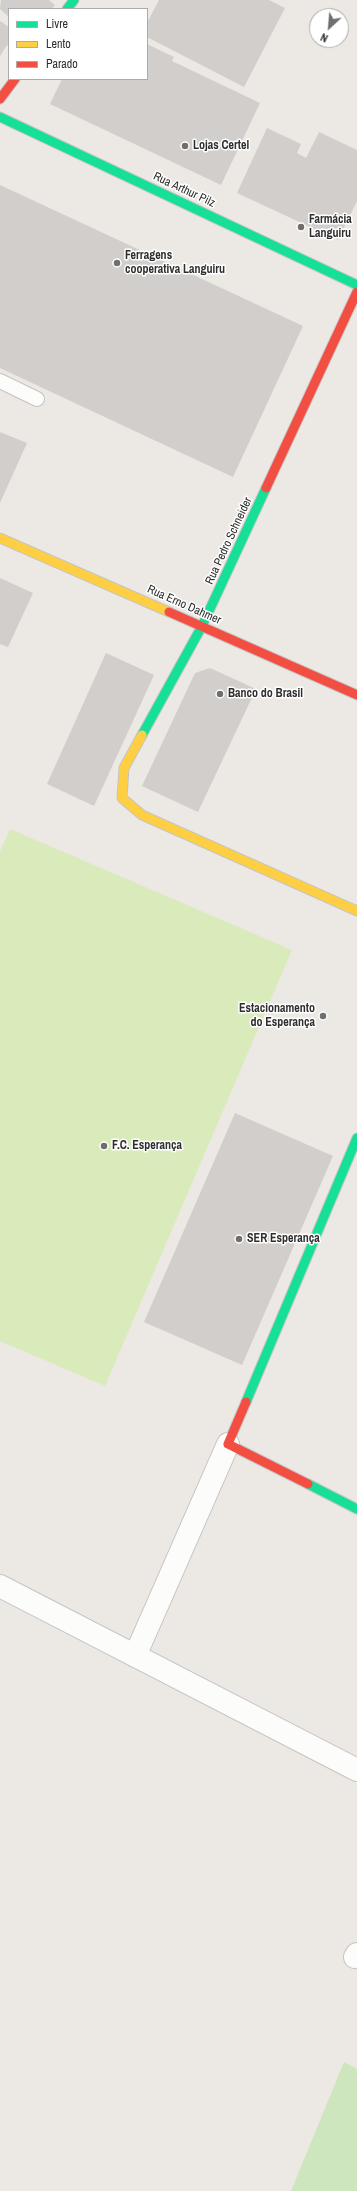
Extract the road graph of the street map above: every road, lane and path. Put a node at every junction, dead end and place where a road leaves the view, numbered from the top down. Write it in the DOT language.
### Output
graph roads {
  1 [pos="74,0"];
  2 [pos="68,8"];
  3 [pos="14,80"];
  4 [pos="0,99"];
  5 [pos="0,117"];
  6 [pos="357,285"];
  7 [pos="357,292"];
  8 [pos="0,381"];
  9 [pos="37,399"];
  10 [pos="0,538"];
  11 [pos="202,626"];
  12 [pos="357,695"];
  13 [pos="357,912"];
  14 [pos="357,1138"];
  15 [pos="228,1444"];
  16 [pos="357,1508"];
  17 [pos="0,1586"];
  18 [pos="136,1656"];
  19 [pos="357,1770"];
  1 -- 2 [label="main road"];
  3 -- 4 [label="main road"];
  5 -- 6 [label="main road, Rua Arthur Pilz"];
  7 -- 11 [label="main road, Rua Pedro Schneider"];
  8 -- 9 [label="lane"];
  10 -- 11 [label="main road, Rua Erno Dahmer"];
  11 -- 12 [label="main road, Rua Erno Dahmer"];
  11 -- 13 [label="main road, Rua Pedro Schneider"];
  14 -- 15 [label="main road"];
  15 -- 16 [label="main road"];
  15 -- 18 [label="street"];
  17 -- 18 [label="street"];
  18 -- 19 [label="street"];
}
